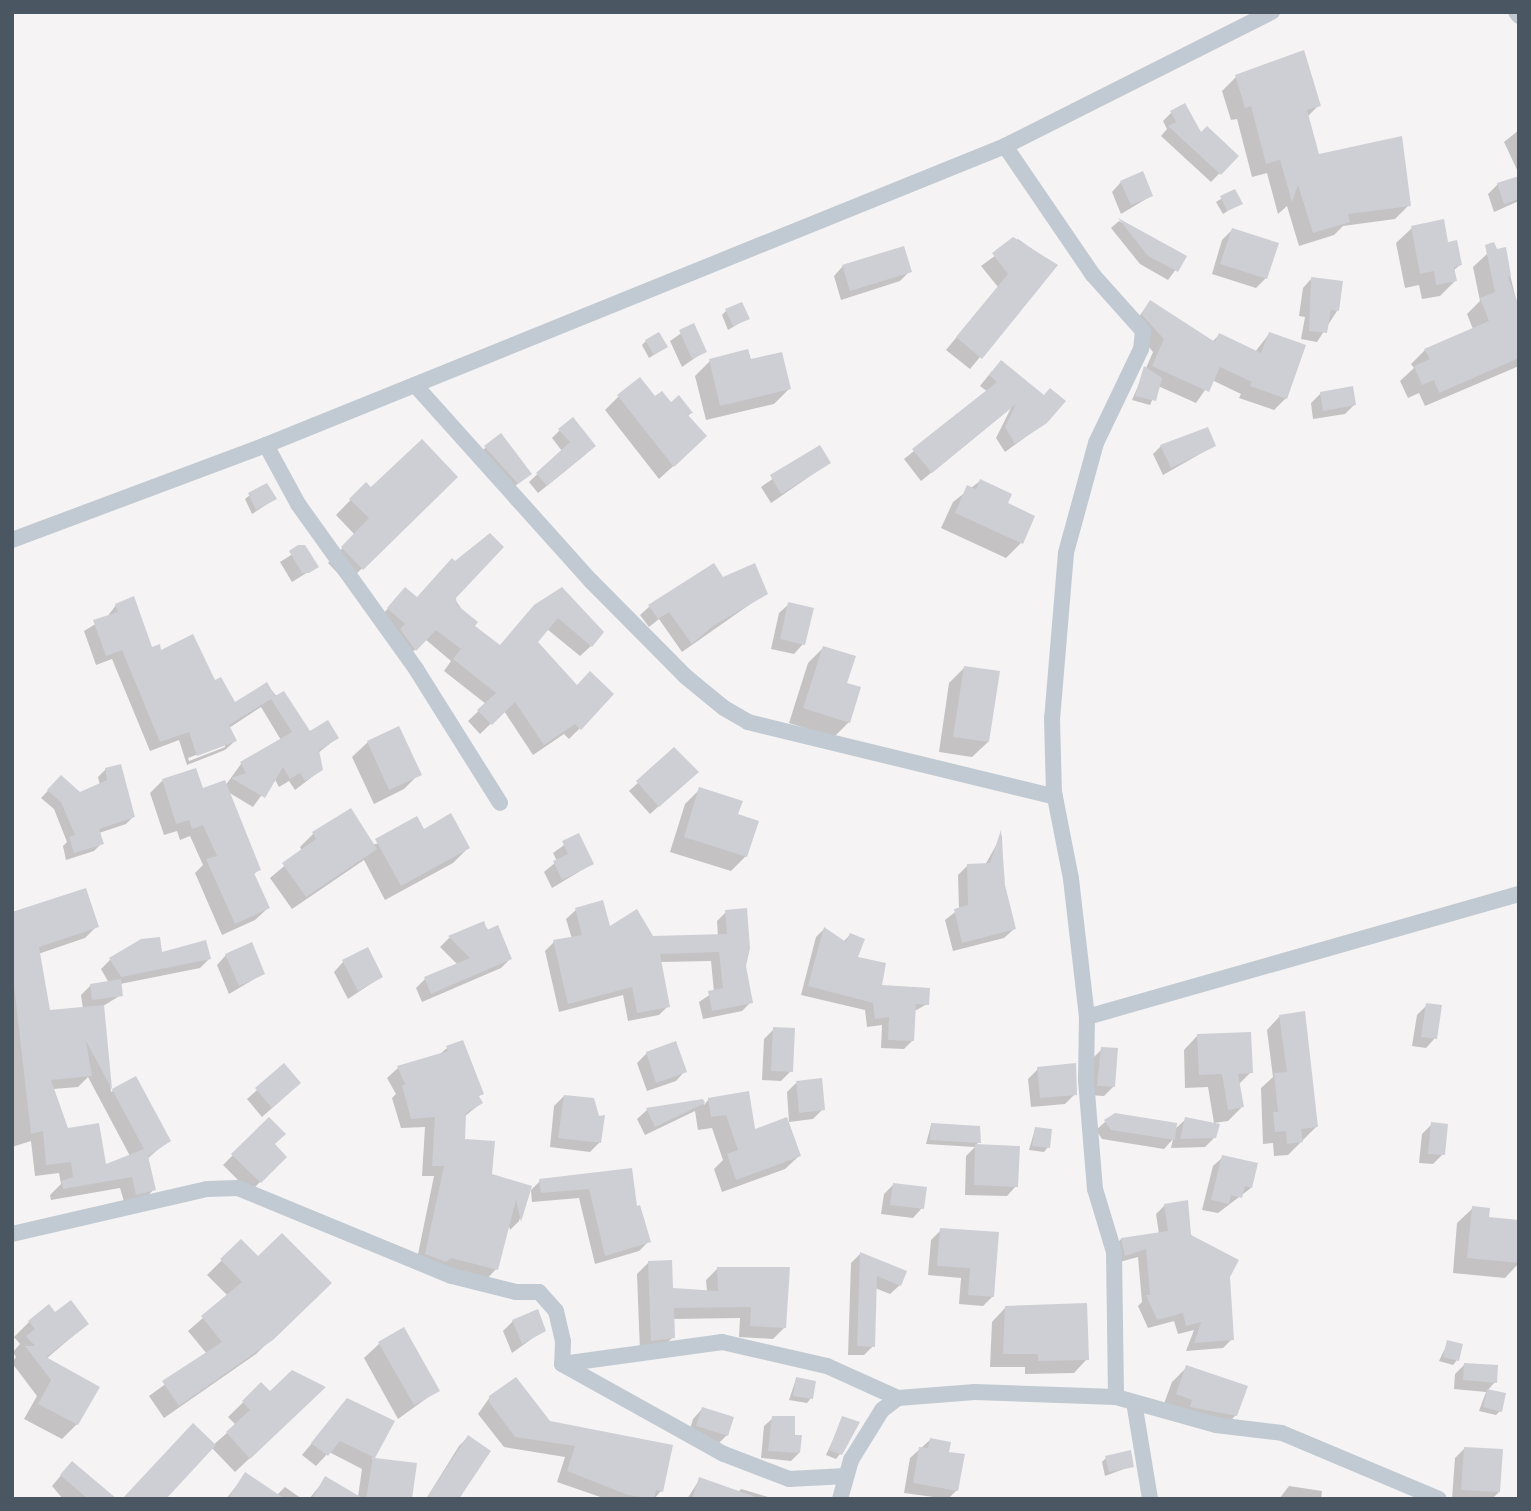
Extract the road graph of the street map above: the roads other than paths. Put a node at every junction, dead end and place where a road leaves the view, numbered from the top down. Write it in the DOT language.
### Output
graph roads {
  1 [pos="1272,12"];
  2 [pos="1005,146"];
  3 [pos="415,385"];
  4 [pos="266,445"];
  5 [pos="12,540"];
  6 [pos="1055,797"];
  7 [pos="500,803"];
  8 [pos="1519,894"];
  9 [pos="1087,1017"];
  10 [pos="12,1234"];
  11 [pos="562,1364"];
  12 [pos="1116,1397"];
  13 [pos="898,1398"];
  14 [pos="1134,1402"];
  15 [pos="846,1476"];
  16 [pos="840,1499"];
  17 [pos="1150,1499"];
  18 [pos="1439,1499"];
  1 -- 2 [label="street"];
  2 -- 3 [label="street"];
  2 -- 6 [label="street"];
  3 -- 4 [label="street"];
  3 -- 6 [label="street"];
  4 -- 5 [label="street"];
  4 -- 7 [label="street"];
  6 -- 9 [label="street"];
  8 -- 9 [label="street"];
  9 -- 12 [label="street"];
  10 -- 11 [label="street"];
  11 -- 13 [label="street"];
  11 -- 15 [label="street"];
  12 -- 13 [label="street"];
  12 -- 14 [label="street"];
  13 -- 15 [label="street"];
  14 -- 17 [label="street"];
  14 -- 18 [label="street"];
  15 -- 16 [label="street"];
}
